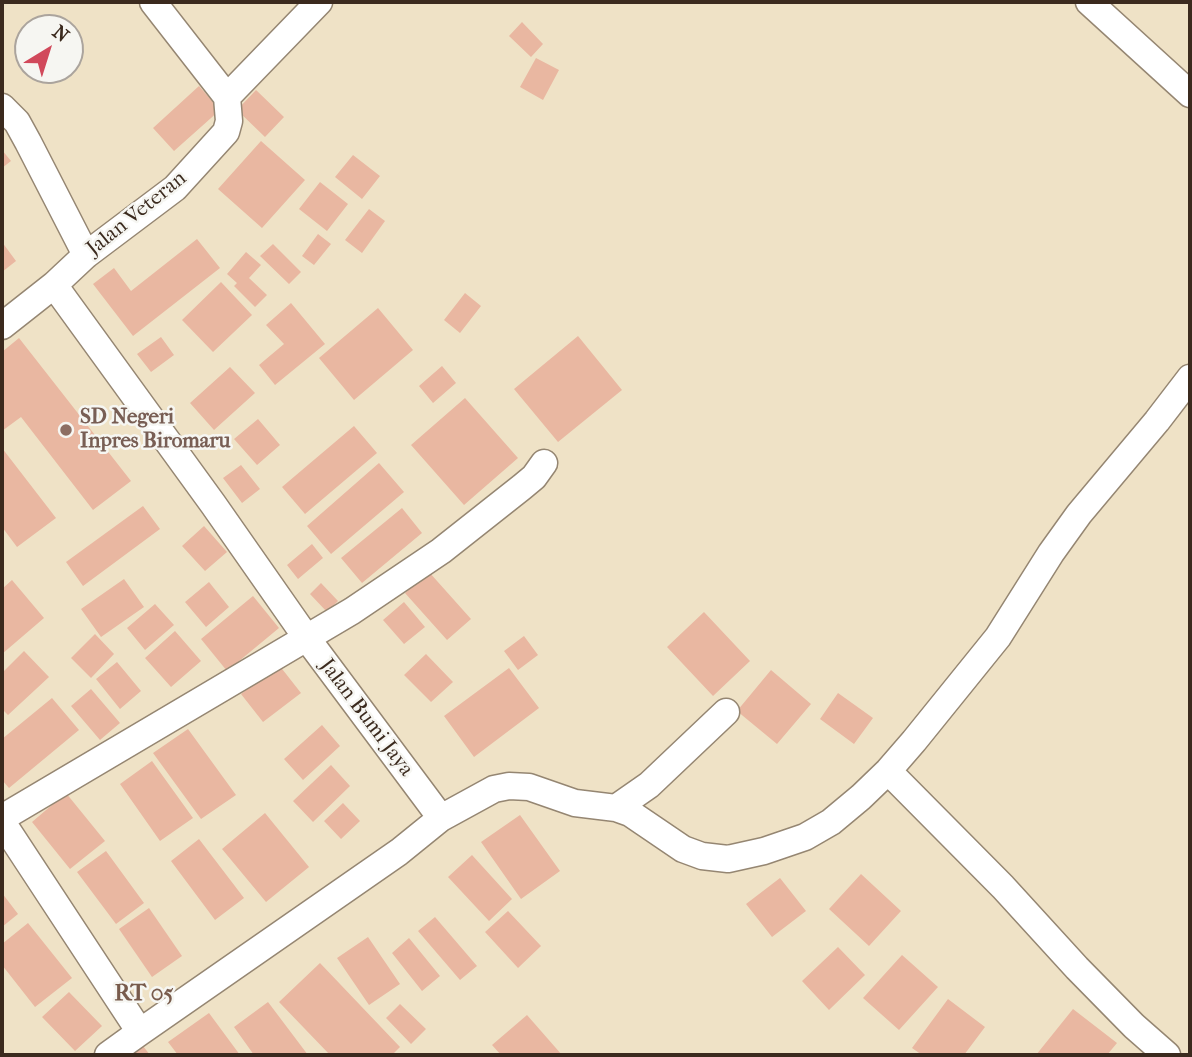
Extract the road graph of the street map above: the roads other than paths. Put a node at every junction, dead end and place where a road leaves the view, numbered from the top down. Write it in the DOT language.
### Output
graph roads {
  1 [pos="153,2"];
  2 [pos="319,2"];
  3 [pos="1089,2"];
  4 [pos="1190,94"];
  5 [pos="227,97"];
  6 [pos="2,107"];
  7 [pos="86,255"];
  8 [pos="54,285"];
  9 [pos="2,326"];
  10 [pos="1190,378"];
  11 [pos="544,463"];
  12 [pos="306,637"];
  13 [pos="726,712"];
  14 [pos="888,771"];
  15 [pos="617,808"];
  16 [pos="441,818"];
  17 [pos="2,820"];
  18 [pos="140,1032"];
  19 [pos="108,1055"];
  20 [pos="1167,1055"];
  1 -- 5 [label="street"];
  2 -- 5 [label="street"];
  3 -- 4 [label="street"];
  5 -- 7 [label="street, Jalan Veteran"];
  6 -- 7 [label="street"];
  7 -- 8 [label="street, Jalan Veteran"];
  8 -- 9 [label="street, Jalan Veteran"];
  8 -- 12 [label="street, Jalan Bumi Jaya"];
  10 -- 14 [label="street"];
  11 -- 12 [label="street"];
  12 -- 16 [label="street, Jalan Bumi Jaya"];
  12 -- 17 [label="street"];
  13 -- 15 [label="street"];
  14 -- 15 [label="street"];
  14 -- 20 [label="street"];
  15 -- 16 [label="street"];
  16 -- 18 [label="street"];
  17 -- 18 [label="street"];
  18 -- 19 [label="street"];
}
